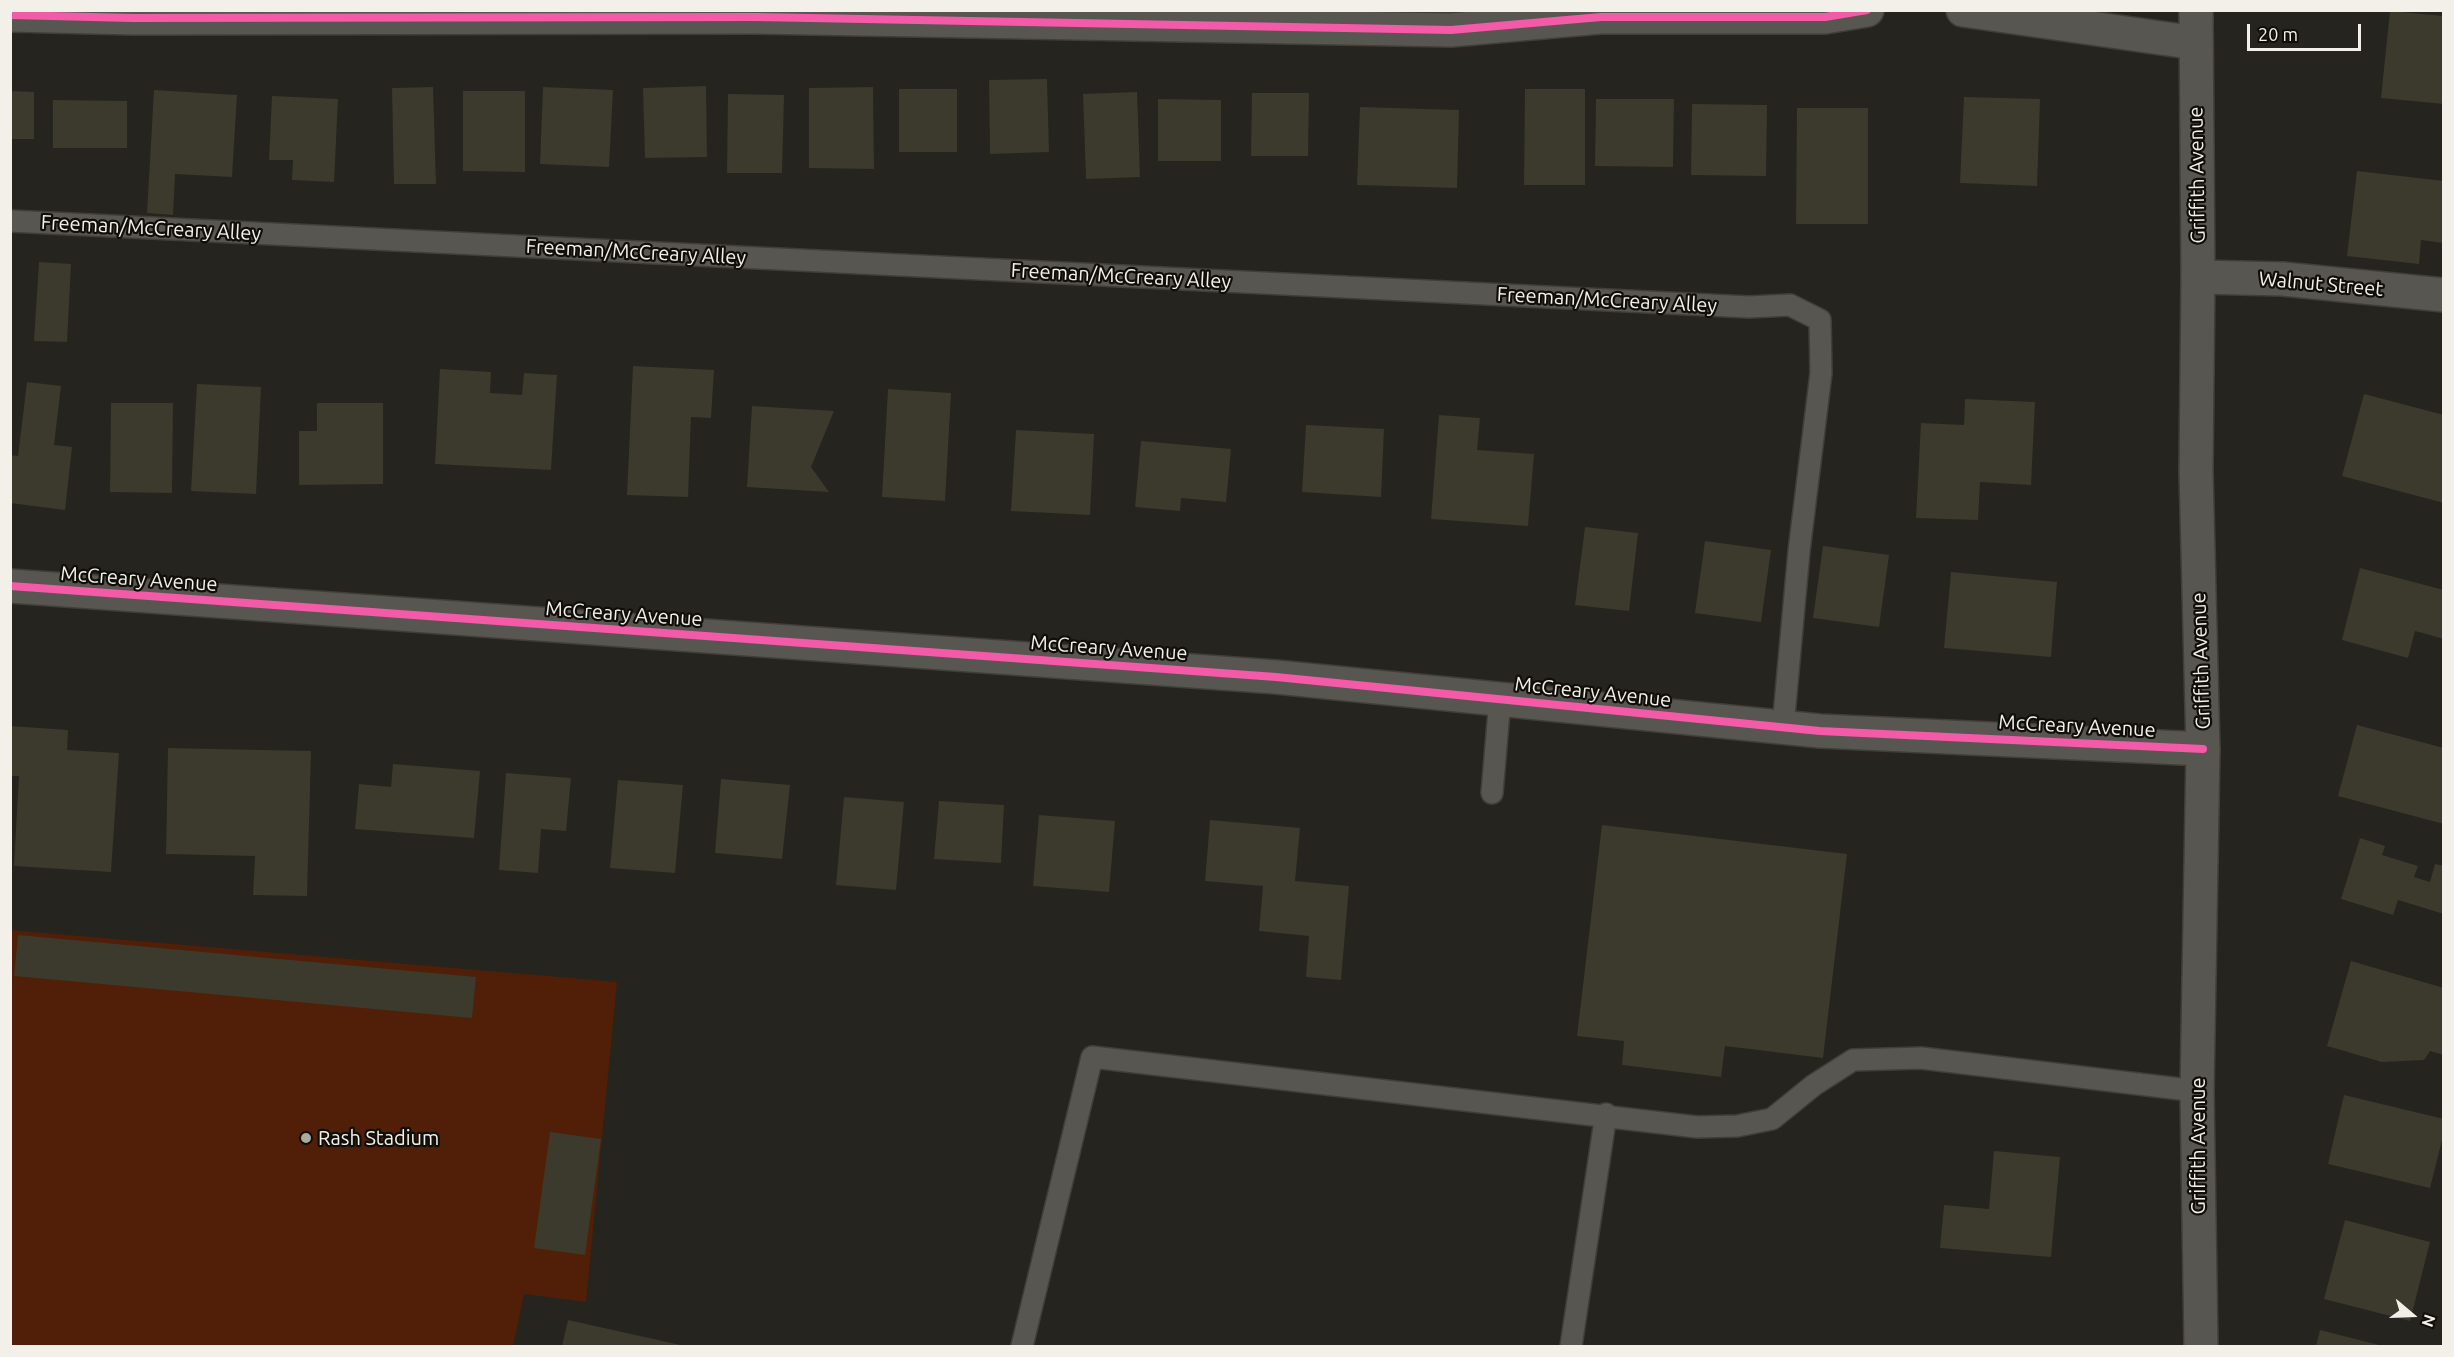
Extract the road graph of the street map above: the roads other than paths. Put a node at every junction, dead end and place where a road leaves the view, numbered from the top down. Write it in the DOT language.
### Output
graph roads {
  1 [pos="1867,10"];
  2 [pos="1963,10"];
  3 [pos="2196,10"];
  4 [pos="10,15"];
  5 [pos="2196,43"];
  6 [pos="10,221"];
  7 [pos="2198,277"];
  8 [pos="2444,295"];
  9 [pos="10,586"];
  10 [pos="1500,699"];
  11 [pos="1783,727"];
  12 [pos="2204,749"];
  13 [pos="1492,793"];
  14 [pos="2197,1091"];
  15 [pos="1606,1114"];
  16 [pos="1022,1347"];
  17 [pos="1571,1347"];
  18 [pos="2201,1347"];
  1 -- 4 [label="street"];
  2 -- 5 [label="street"];
  3 -- 5 [label="street, Griffith Avenue"];
  5 -- 7 [label="street, Griffith Avenue"];
  6 -- 11 [label="lane, Freeman/McCreary Alley"];
  7 -- 8 [label="street, Walnut Street"];
  7 -- 12 [label="street, Griffith Avenue"];
  9 -- 10 [label="street, McCreary Avenue"];
  10 -- 11 [label="street, McCreary Avenue"];
  10 -- 13 [label="lane"];
  11 -- 12 [label="street, McCreary Avenue"];
  12 -- 14 [label="street, Griffith Avenue"];
  14 -- 15 [label="lane"];
  14 -- 18 [label="street, Griffith Avenue"];
  15 -- 16 [label="lane"];
  15 -- 17 [label="lane"];
}
